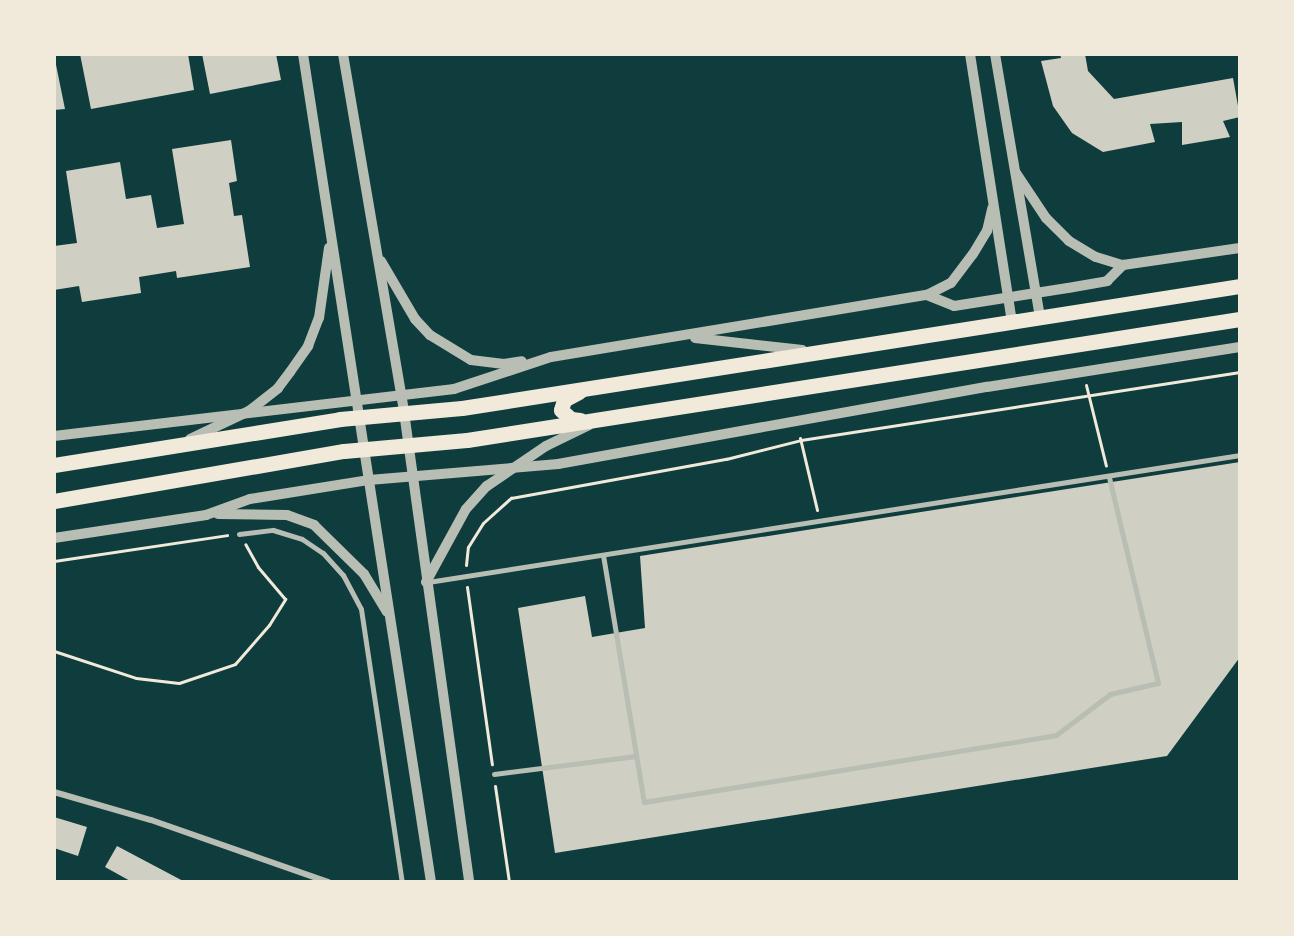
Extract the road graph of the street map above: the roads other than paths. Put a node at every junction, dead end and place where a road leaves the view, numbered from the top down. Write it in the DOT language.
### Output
graph roads {
  1 [pos="303,54"];
  2 [pos="343,54"];
  3 [pos="970,54"];
  4 [pos="995,54"];
  5 [pos="1014,170"];
  6 [pos="993,203"];
  7 [pos="330,230"];
  8 [pos="1240,248"];
  9 [pos="375,250"];
  10 [pos="1123,266"];
  11 [pos="1240,286"];
  12 [pos="1035,293"];
  13 [pos="927,295"];
  14 [pos="1008,297"];
  15 [pos="1040,317"];
  16 [pos="1240,319"];
  17 [pos="1012,322"];
  18 [pos="1240,347"];
  19 [pos="820,352"];
  20 [pos="550,357"];
  21 [pos="596,387"];
  22 [pos="401,396"];
  23 [pos="359,409"];
  24 [pos="249,411"];
  25 [pos="404,412"];
  26 [pos="601,419"];
  27 [pos="54,436"];
  28 [pos="170,446"];
  29 [pos="408,448"];
  30 [pos="365,450"];
  31 [pos="1240,455"];
  32 [pos="54,465"];
  33 [pos="518,466"];
  34 [pos="410,474"];
  35 [pos="1108,478"];
  36 [pos="369,480"];
  37 [pos="54,501"];
  38 [pos="206,515"];
  39 [pos="54,532"];
  40 [pos="239,534"];
  41 [pos="54,538"];
  42 [pos="603,555"];
  43 [pos="426,582"];
  44 [pos="391,618"];
  45 [pos="636,756"];
  46 [pos="494,774"];
  47 [pos="54,792"];
  48 [pos="328,882"];
  49 [pos="402,882"];
  50 [pos="431,882"];
  51 [pos="469,882"];
  1 -- 7 [label="street"];
  2 -- 9 [label="street"];
  3 -- 6 [label="street"];
  4 -- 5 [label="street"];
  5 -- 10 [label="street"];
  5 -- 12 [label="street"];
  6 -- 13 [label="street"];
  6 -- 14 [label="street"];
  7 -- 23 [label="street"];
  7 -- 24 [label="street"];
  8 -- 10 [label="street"];
  9 -- 20 [label="street"];
  9 -- 22 [label="street"];
  10 -- 12 [label="street"];
  11 -- 15 [label="main road"];
  12 -- 14 [label="street"];
  12 -- 15 [label="street"];
  13 -- 14 [label="street"];
  13 -- 20 [label="street"];
  14 -- 17 [label="street"];
  15 -- 17 [label="main road"];
  16 -- 26 [label="main road"];
  17 -- 19 [label="main road"];
  18 -- 33 [label="street"];
  19 -- 20 [label="street"];
  19 -- 21 [label="main road"];
  20 -- 22 [label="street"];
  21 -- 25 [label="main road"];
  21 -- 26 [label="main road"];
  22 -- 23 [label="street"];
  22 -- 25 [label="street"];
  23 -- 24 [label="street"];
  23 -- 25 [label="main road"];
  23 -- 28 [label="main road"];
  23 -- 30 [label="street"];
  24 -- 27 [label="street"];
  24 -- 28 [label="street"];
  25 -- 29 [label="street"];
  26 -- 29 [label="main road"];
  26 -- 33 [label="street"];
  28 -- 32 [label="main road"];
  29 -- 30 [label="main road"];
  29 -- 34 [label="street"];
  30 -- 36 [label="street"];
  30 -- 37 [label="main road"];
  31 -- 35 [label="street"];
  33 -- 34 [label="street"];
  33 -- 43 [label="street"];
  34 -- 36 [label="street"];
  34 -- 43 [label="street"];
  35 -- 42 [label="street"];
  35 -- 45 [label="street"];
  36 -- 38 [label="street"];
  36 -- 44 [label="street"];
  38 -- 39 [label="street"];
  38 -- 41 [label="street"];
  38 -- 44 [label="street"];
  40 -- 49 [label="street"];
  42 -- 43 [label="street"];
  42 -- 45 [label="street"];
  43 -- 51 [label="street"];
  44 -- 50 [label="street"];
  45 -- 46 [label="street"];
  47 -- 48 [label="street"];
}
